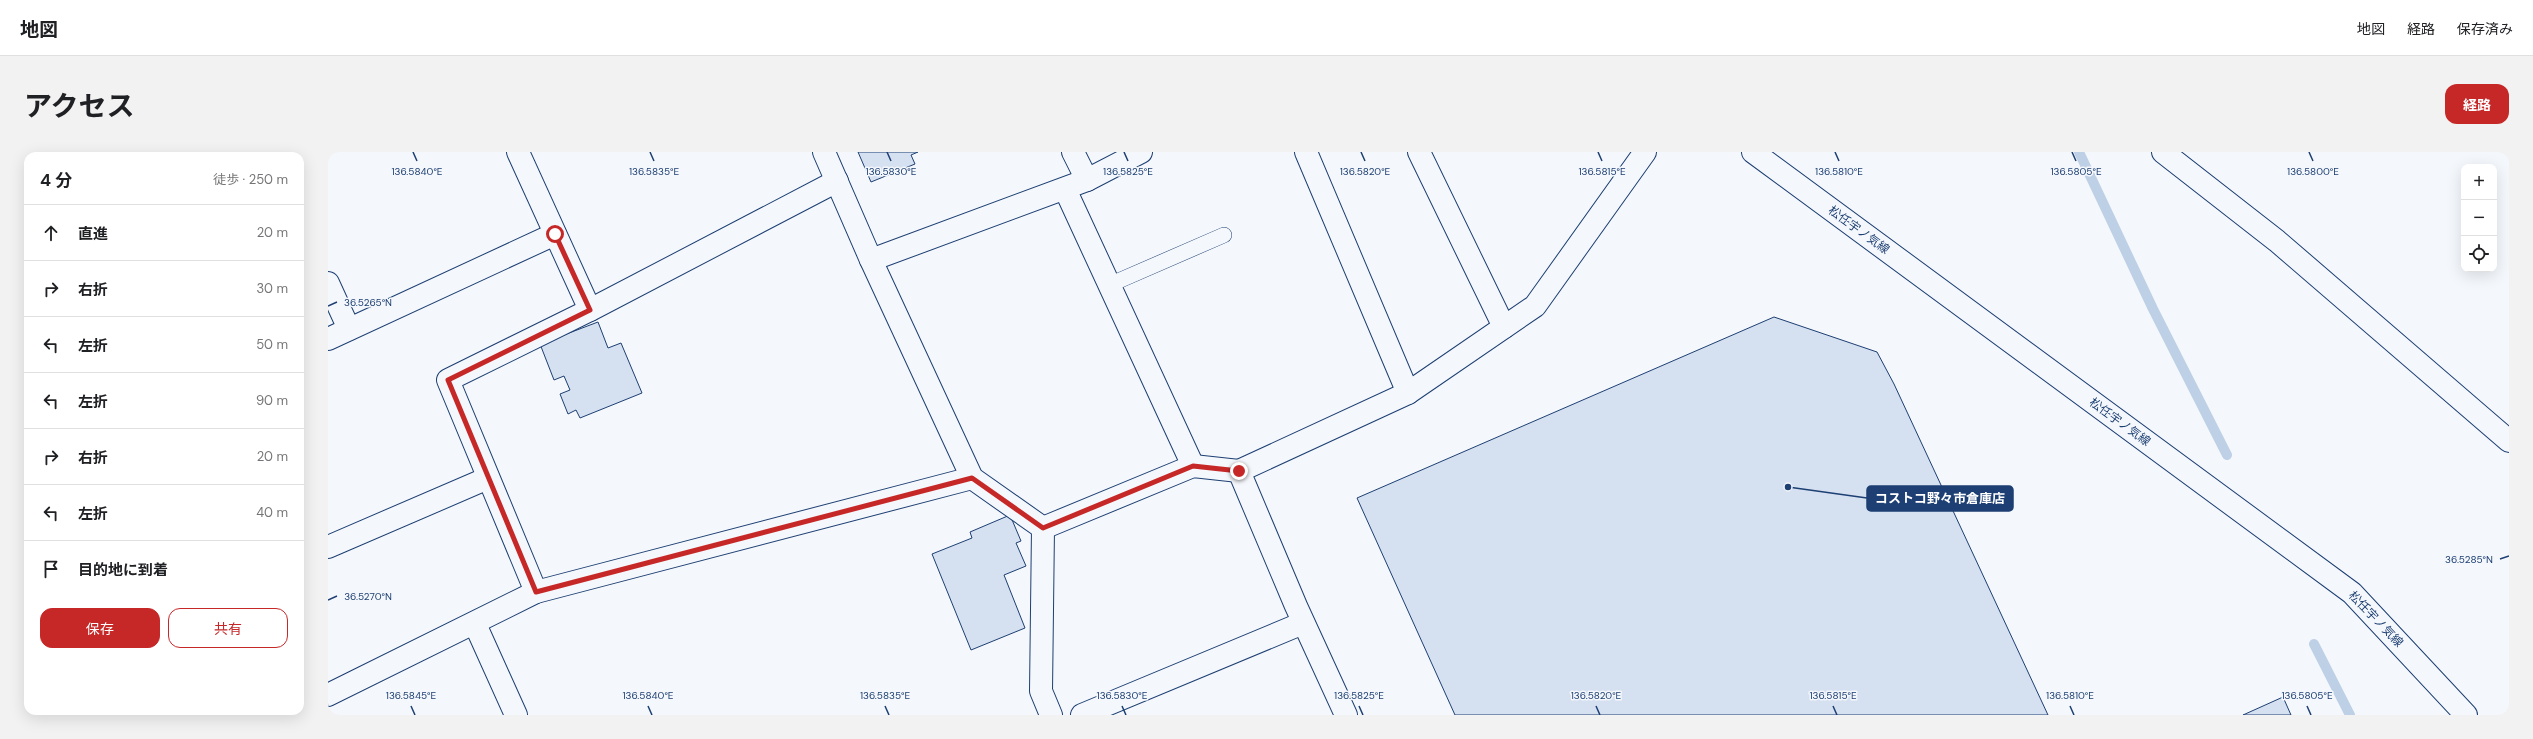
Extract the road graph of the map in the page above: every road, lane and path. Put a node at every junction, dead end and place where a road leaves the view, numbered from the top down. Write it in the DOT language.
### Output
graph roads {
  1 [pos="518,152"];
  2 [pos="824,152"];
  3 [pos="1073,152"];
  4 [pos="1141,152"];
  5 [pos="1306,152"];
  6 [pos="1419,152"];
  7 [pos="1645,152"];
  8 [pos="1753,152"];
  9 [pos="2164,152"];
  10 [pos="1087,180"];
  11 [pos="837,181"];
  12 [pos="1065,189"];
  13 [pos="555,234"];
  14 [pos="1224,235"];
  15 [pos="871,260"];
  16 [pos="328,283"];
  17 [pos="1109,285"];
  18 [pos="590,310"];
  19 [pos="1504,327"];
  20 [pos="349,329"];
  21 [pos="328,339"];
  22 [pos="1408,393"];
  23 [pos="2509,440"];
  24 [pos="1193,466"];
  25 [pos="1239,471"];
  26 [pos="488,478"];
  27 [pos="972,478"];
  28 [pos="1043,528"];
  29 [pos="328,547"];
  30 [pos="536,592"];
  31 [pos="1303,623"];
  32 [pos="475,624"];
  33 [pos="328,695"];
  34 [pos="516,715"];
  35 [pos="1051,715"];
  36 [pos="1082,715"];
  37 [pos="1346,715"];
  38 [pos="2466,715"];
  1 -- 13 [label="street"];
  2 -- 11 [label="street"];
  3 -- 10 [label="street"];
  4 -- 10 [label="street"];
  5 -- 22 [label="street"];
  6 -- 19 [label="street"];
  7 -- 19 [label="street"];
  8 -- 38 [label="street, 松任宇ノ気線"];
  9 -- 23 [label="street"];
  10 -- 12 [label="street"];
  11 -- 15 [label="street"];
  11 -- 18 [label="street"];
  12 -- 15 [label="street"];
  12 -- 17 [label="street"];
  13 -- 18 [label="street"];
  13 -- 20 [label="street"];
  14 -- 17 [label="lane"];
  15 -- 27 [label="street"];
  16 -- 20 [label="street"];
  17 -- 24 [label="street"];
  18 -- 26 [label="street"];
  19 -- 22 [label="street"];
  20 -- 21 [label="street"];
  22 -- 25 [label="street"];
  24 -- 25 [label="street"];
  24 -- 28 [label="street"];
  25 -- 31 [label="street"];
  26 -- 29 [label="street"];
  26 -- 30 [label="street"];
  27 -- 28 [label="street"];
  27 -- 30 [label="street"];
  28 -- 35 [label="street"];
  30 -- 32 [label="street"];
  31 -- 36 [label="street"];
  31 -- 37 [label="street"];
  32 -- 33 [label="street"];
  32 -- 34 [label="street"];
}
